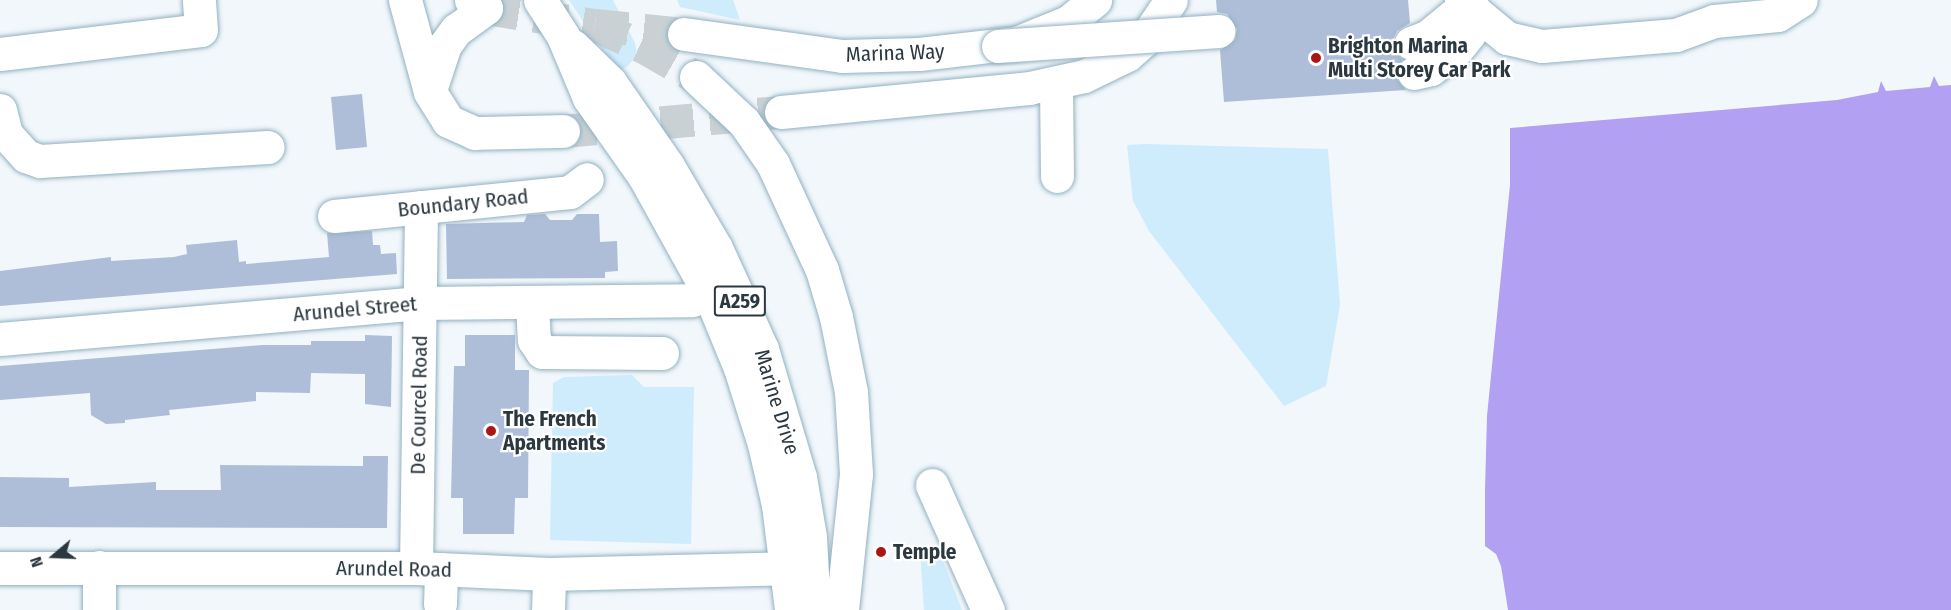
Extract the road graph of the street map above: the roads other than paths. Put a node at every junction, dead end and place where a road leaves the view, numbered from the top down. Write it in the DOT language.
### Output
graph roads {
  1 [pos="199,0"];
  2 [pos="405,0"];
  3 [pos="540,0"];
  4 [pos="1095,0"];
  5 [pos="1171,0"];
  6 [pos="1801,0"];
  7 [pos="478,4"];
  8 [pos="1468,6"];
  9 [pos="1218,31"];
  10 [pos="684,34"];
  11 [pos="563,36"];
  12 [pos="998,46"];
  13 [pos="0,54"];
  14 [pos="1412,58"];
  15 [pos="696,77"];
  16 [pos="1056,83"];
  17 [pos="430,92"];
  18 [pos="0,110"];
  19 [pos="781,112"];
  20 [pos="563,131"];
  21 [pos="268,147"];
  22 [pos="1057,176"];
  23 [pos="587,179"];
  24 [pos="421,207"];
  25 [pos="334,216"];
  26 [pos="710,295"];
  27 [pos="420,303"];
  28 [pos="532,304"];
  29 [pos="0,339"];
  30 [pos="662,353"];
  31 [pos="932,485"];
  32 [pos="99,567"];
  33 [pos="0,568"];
  34 [pos="429,568"];
  35 [pos="787,568"];
  36 [pos="549,574"];
  37 [pos="440,604"];
  38 [pos="99,610"];
  39 [pos="548,610"];
  40 [pos="791,610"];
  41 [pos="814,610"];
  42 [pos="842,610"];
  43 [pos="988,610"];
  1 -- 13 [label="street"];
  2 -- 17 [label="street"];
  3 -- 11 [label="street, Marine Drive / A259"];
  4 -- 12 [label="street, Marina Way, bridge"];
  5 -- 16 [label="street"];
  6 -- 8 [label="street"];
  7 -- 17 [label="street"];
  8 -- 14 [label="street"];
  9 -- 12 [label="street, bridge"];
  10 -- 12 [label="street, Marina Way"];
  11 -- 26 [label="street, Marine Drive / A259"];
  11 -- 41 [label="street, Marine Drive / A259"];
  15 -- 42 [label="street"];
  16 -- 19 [label="street"];
  16 -- 22 [label="street"];
  17 -- 20 [label="street"];
  18 -- 21 [label="street"];
  23 -- 24 [label="street, Boundary Road"];
  24 -- 25 [label="street, Boundary Road"];
  24 -- 27 [label="street, De Courcel Road"];
  26 -- 28 [label="street, Arundel Street"];
  26 -- 35 [label="street, Marine Drive / A259"];
  27 -- 28 [label="street, Arundel Street"];
  27 -- 29 [label="street, Arundel Street"];
  27 -- 34 [label="street, De Courcel Road"];
  28 -- 30 [label="street"];
  31 -- 43 [label="street"];
  32 -- 33 [label="street, Arundel Road"];
  32 -- 34 [label="street, Arundel Road"];
  32 -- 38 [label="street"];
  34 -- 36 [label="street, Arundel Road"];
  34 -- 37 [label="street, De Courcel Road"];
  35 -- 36 [label="street, Arundel Road"];
  35 -- 40 [label="street, A259"];
  36 -- 39 [label="street"];
}
